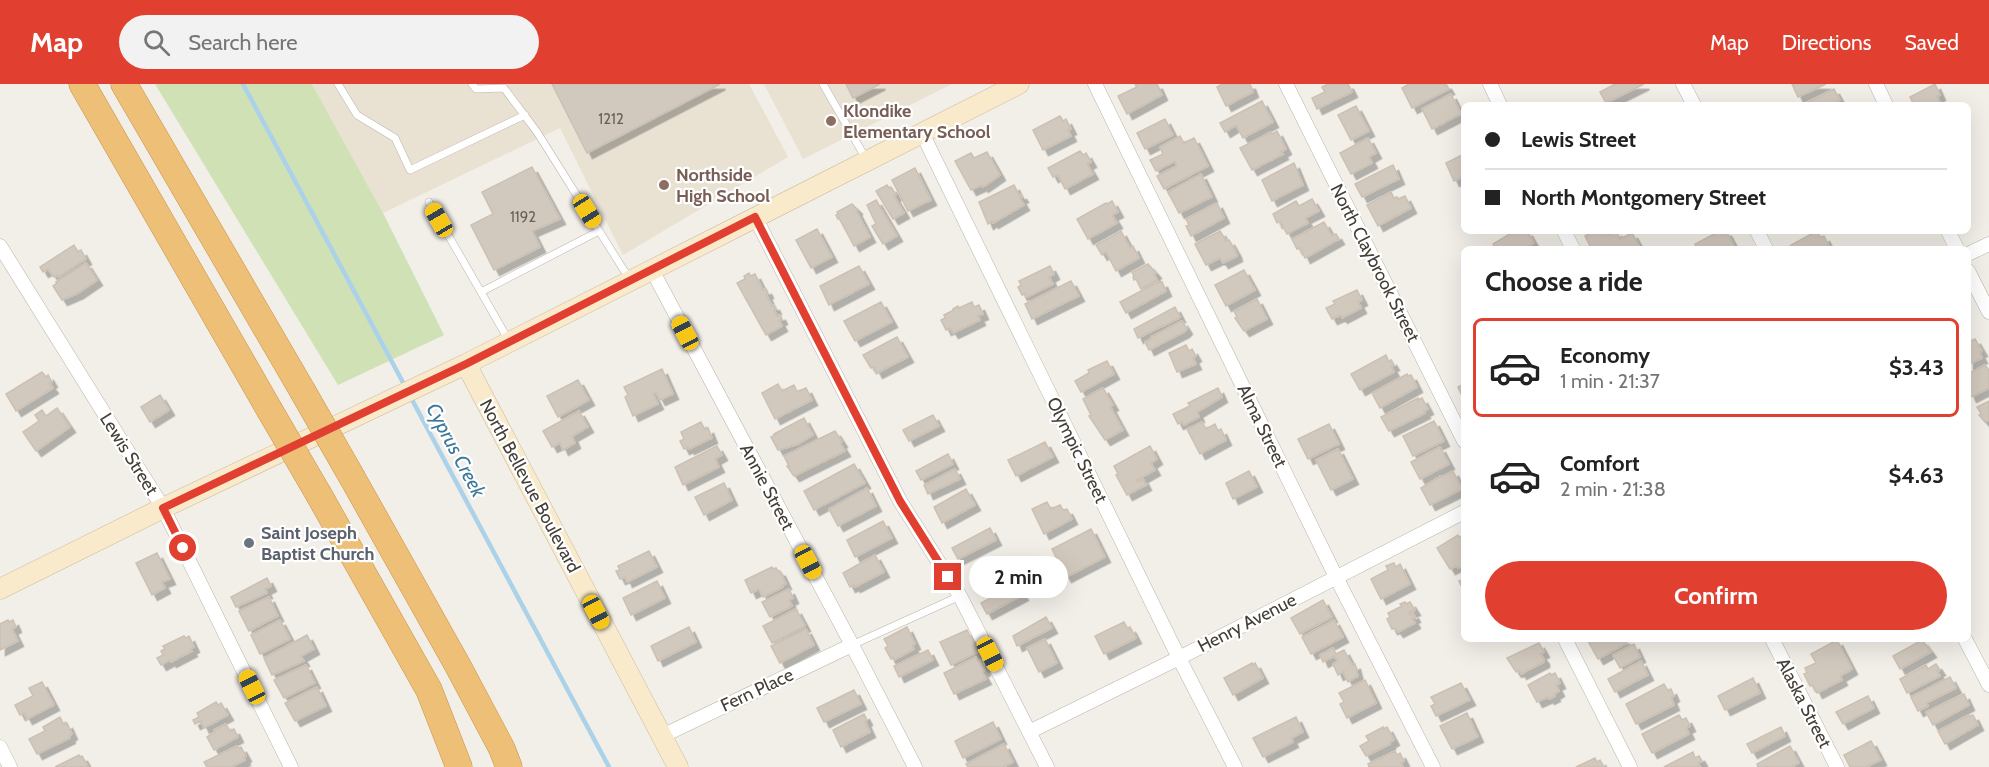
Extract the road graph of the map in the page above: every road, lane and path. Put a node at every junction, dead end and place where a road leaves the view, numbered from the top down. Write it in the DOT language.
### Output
graph roads {
  1 [pos="82,84"];
  2 [pos="123,84"];
  3 [pos="338,84"];
  4 [pos="472,84"];
  5 [pos="823,84"];
  6 [pos="1019,84"];
  7 [pos="1095,84"];
  8 [pos="1286,84"];
  9 [pos="1490,84"];
  10 [pos="1683,84"];
  11 [pos="1876,84"];
  12 [pos="1499,102"];
  13 [pos="1692,102"];
  14 [pos="1885,102"];
  15 [pos="525,114"];
  16 [pos="922,133"];
  17 [pos="867,161"];
  18 [pos="429,202"];
  19 [pos="755,217"];
  20 [pos="599,231"];
  21 [pos="1989,244"];
  22 [pos="0,246"];
  23 [pos="1971,253"];
  24 [pos="651,270"];
  25 [pos="1971,277"];
  26 [pos="631,281"];
  27 [pos="481,292"];
  28 [pos="1989,312"];
  29 [pos="509,341"];
  30 [pos="466,364"];
  31 [pos="1461,435"];
  32 [pos="163,508"];
  33 [pos="1461,514"];
  34 [pos="1336,578"];
  35 [pos="0,589"];
  36 [pos="960,596"];
  37 [pos="1567,642"];
  38 [pos="1774,642"];
  39 [pos="1967,642"];
  40 [pos="852,645"];
  41 [pos="1179,658"];
  42 [pos="1989,685"];
  43 [pos="1029,732"];
  44 [pos="662,736"];
  45 [pos="0,747"];
  46 [pos="10,767"];
  47 [pos="291,767"];
  48 [pos="459,767"];
  49 [pos="509,767"];
  50 [pos="678,767"];
  51 [pos="915,767"];
  52 [pos="1047,767"];
  53 [pos="1235,767"];
  54 [pos="1433,767"];
  55 [pos="1630,767"];
  56 [pos="1837,767"];
  1 -- 48 [label="highway, bridge"];
  2 -- 49 [label="highway, bridge"];
  3 -- 15 [label="lane"];
  4 -- 15 [label="lane"];
  5 -- 17 [label="lane"];
  6 -- 16 [label="street"];
  7 -- 34 [label="street, Alma Street"];
  8 -- 31 [label="street, North Claybrook Street"];
  9 -- 12 [label="street"];
  10 -- 13 [label="street"];
  11 -- 14 [label="street"];
  15 -- 20 [label="lane"];
  16 -- 17 [label="street"];
  16 -- 41 [label="street, Olympic Street"];
  17 -- 19 [label="street"];
  18 -- 27 [label="lane"];
  19 -- 24 [label="street"];
  19 -- 36 [label="street"];
  20 -- 26 [label="lane"];
  20 -- 27 [label="lane"];
  21 -- 23 [label="street"];
  22 -- 32 [label="street, Lewis Street"];
  24 -- 26 [label="street"];
  24 -- 40 [label="street, Annie Street"];
  25 -- 28 [label="street"];
  26 -- 29 [label="street"];
  27 -- 29 [label="lane"];
  29 -- 30 [label="street"];
  30 -- 32 [label="street"];
  30 -- 44 [label="street, North Bellevue Boulevard"];
  32 -- 35 [label="street"];
  32 -- 47 [label="street, Lewis Street"];
  33 -- 34 [label="street, Henry Avenue"];
  34 -- 41 [label="street, Henry Avenue"];
  34 -- 54 [label="street, Alma Street"];
  36 -- 40 [label="lane"];
  36 -- 43 [label="street"];
  37 -- 55 [label="street"];
  38 -- 56 [label="street, Alaska Street"];
  39 -- 42 [label="street"];
  40 -- 44 [label="street, Fern Place"];
  40 -- 51 [label="street, Annie Street"];
  41 -- 43 [label="street, Henry Avenue"];
  41 -- 53 [label="street, Olympic Street"];
  43 -- 52 [label="street"];
  44 -- 50 [label="street, North Bellevue Boulevard"];
  45 -- 46 [label="street"];
}
